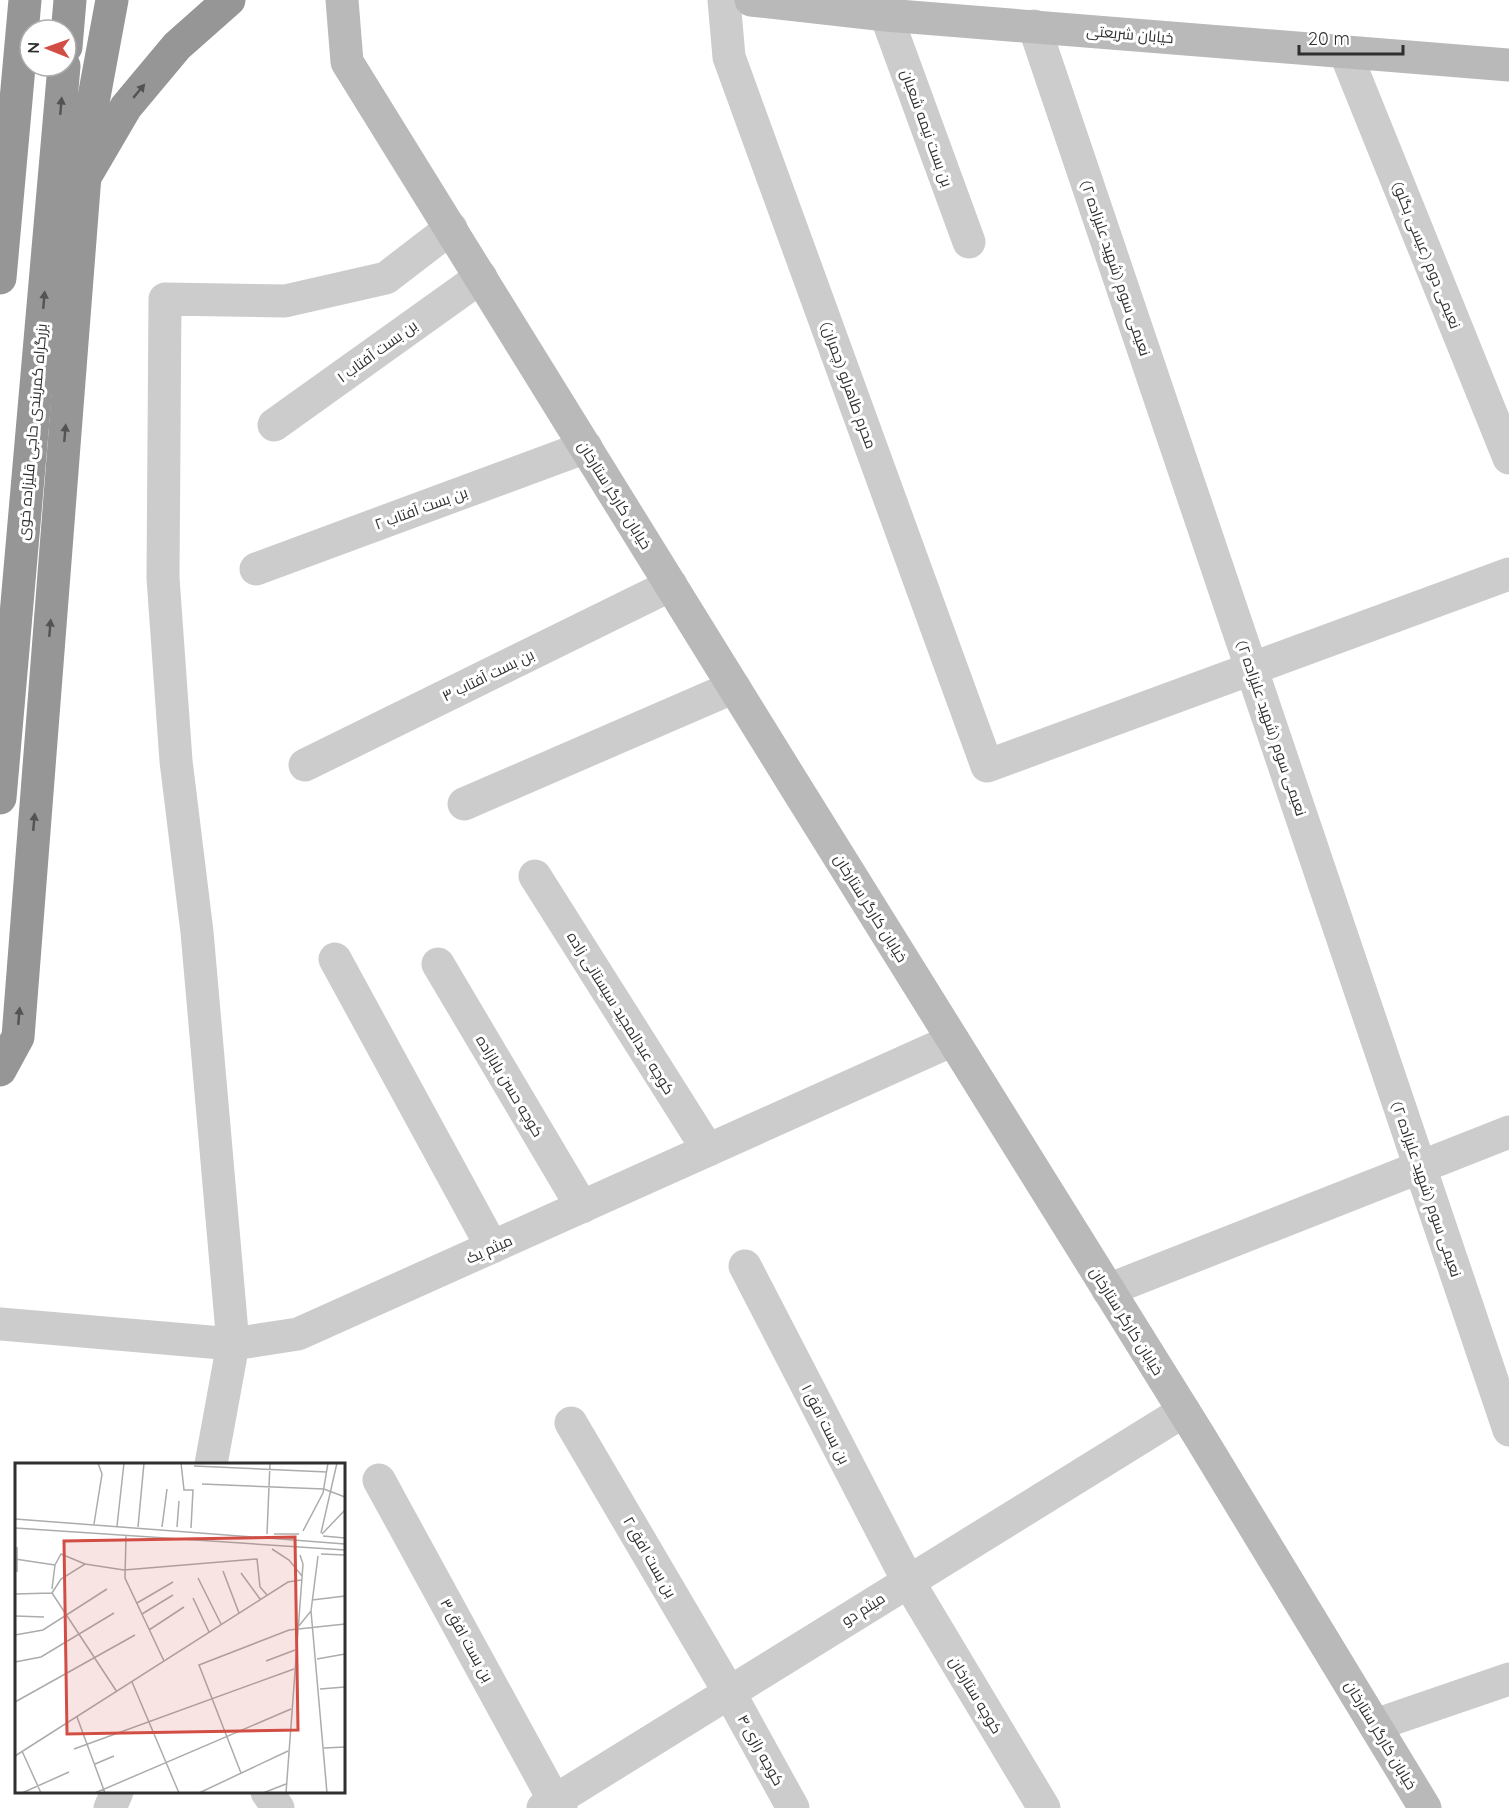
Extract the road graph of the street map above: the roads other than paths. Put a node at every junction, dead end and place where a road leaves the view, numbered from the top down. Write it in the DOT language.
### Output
graph roads {
  1 [pos="26,0"];
  2 [pos="70,0"];
  3 [pos="112,0"];
  4 [pos="229,0"];
  5 [pos="342,0"];
  6 [pos="724,0"];
  7 [pos="751,0"];
  8 [pos="886,15"];
  9 [pos="68,18"];
  10 [pos="1034,26"];
  11 [pos="1345,52"];
  12 [pos="1509,65"];
  13 [pos="63,78"];
  14 [pos="85,176"];
  15 [pos="450,228"];
  16 [pos="969,242"];
  17 [pos="481,277"];
  18 [pos="0,278"];
  19 [pos="274,425"];
  20 [pos="586,447"];
  21 [pos="1509,458"];
  22 [pos="256,569"];
  23 [pos="1509,574"];
  24 [pos="671,585"];
  25 [pos="1252,669"];
  26 [pos="734,687"];
  27 [pos="305,765"];
  28 [pos="0,798"];
  29 [pos="464,804"];
  30 [pos="535,876"];
  31 [pos="335,959"];
  32 [pos="438,964"];
  33 [pos="953,1040"];
  34 [pos="0,1071"];
  35 [pos="1509,1131"];
  36 [pos="708,1150"];
  37 [pos="1420,1167"];
  38 [pos="582,1207"];
  39 [pos="492,1247"];
  40 [pos="745,1266"];
  41 [pos="1108,1290"];
  42 [pos="0,1324"];
  43 [pos="232,1344"];
  44 [pos="1184,1411"];
  45 [pos="571,1423"];
  46 [pos="1509,1430"];
  47 [pos="211,1463"];
  48 [pos="379,1480"];
  49 [pos="908,1581"];
  50 [pos="1509,1679"];
  51 [pos="729,1692"];
  52 [pos="1375,1725"];
  53 [pos="116,1793"];
  54 [pos="268,1793"];
  55 [pos="553,1805"];
  56 [pos="110,1808"];
  57 [pos="278,1808"];
  58 [pos="793,1808"];
  59 [pos="1044,1808"];
  60 [pos="1425,1808"];
  1 -- 18 [label="highway"];
  2 -- 9 [label="highway"];
  3 -- 14 [label="highway"];
  14 -- 4 [label="highway, one-way"];
  5 -- 15 [label="street, خیابان کارگر ستارخان"];
  6 -- 25 [label="street, محرم طاهرلو (چمران)"];
  7 -- 8 [label="street, خیابان شریعتی"];
  8 -- 10 [label="street, خیابان شریعتی"];
  8 -- 16 [label="street, بن بست نیمه شعبان"];
  10 -- 11 [label="street, خیابان شریعتی"];
  10 -- 25 [label="street, نعیمی سوم (شهید علیزاده ۲)"];
  11 -- 12 [label="street, خیابان شریعتی"];
  11 -- 21 [label="street, نعیمی دوم (عیسی بگلو)"];
  28 -- 13 [label="highway, بزرگراه کمربندی حاجی قلیزاده خوی, one-way"];
  34 -- 14 [label="highway, one-way"];
  15 -- 17 [label="street, خیابان کارگر ستارخان"];
  15 -- 43 [label="street"];
  17 -- 19 [label="street, بن بست آفتاب ۱"];
  17 -- 20 [label="street, خیابان کارگر ستارخان"];
  20 -- 22 [label="street, بن بست آفتاب ۲"];
  20 -- 24 [label="street, خیابان کارگر ستارخان"];
  23 -- 25 [label="street"];
  24 -- 26 [label="street, خیابان کارگر ستارخان"];
  24 -- 27 [label="street, بن بست آفتاب ۳"];
  25 -- 37 [label="street, نعیمی سوم (شهید علیزاده ۲)"];
  26 -- 29 [label="street"];
  26 -- 33 [label="street, خیابان کارگر ستارخان"];
  30 -- 36 [label="street, کوچه عبدالمجید سیستانی زاده"];
  31 -- 39 [label="street"];
  32 -- 38 [label="street, کوچه حسن بابازاده"];
  33 -- 36 [label="street, میثم یک"];
  33 -- 41 [label="street, خیابان کارگر ستارخان"];
  35 -- 37 [label="street"];
  36 -- 38 [label="street, میثم یک"];
  37 -- 41 [label="street"];
  37 -- 46 [label="street, نعیمی سوم (شهید علیزاده ۲)"];
  38 -- 39 [label="street, میثم یک"];
  39 -- 43 [label="street, میثم یک"];
  40 -- 49 [label="street, بن بست افق ۱"];
  41 -- 44 [label="street, خیابان کارگر ستارخان"];
  42 -- 43 [label="street, میثم یک"];
  43 -- 47 [label="street"];
  44 -- 49 [label="street, میثم دو"];
  44 -- 52 [label="street, خیابان کارگر ستارخان"];
  45 -- 51 [label="street, بن بست افق ۲"];
  48 -- 55 [label="street, بن بست افق ۳"];
  49 -- 51 [label="street, میثم دو"];
  49 -- 59 [label="street, کوچه ستارخان"];
  50 -- 52 [label="street"];
  51 -- 55 [label="street, میثم دو"];
  51 -- 58 [label="street, کوچه رازی ۴"];
  52 -- 60 [label="street, خیابان کارگر ستارخان"];
  53 -- 56 [label="street"];
  54 -- 57 [label="street"];
}
